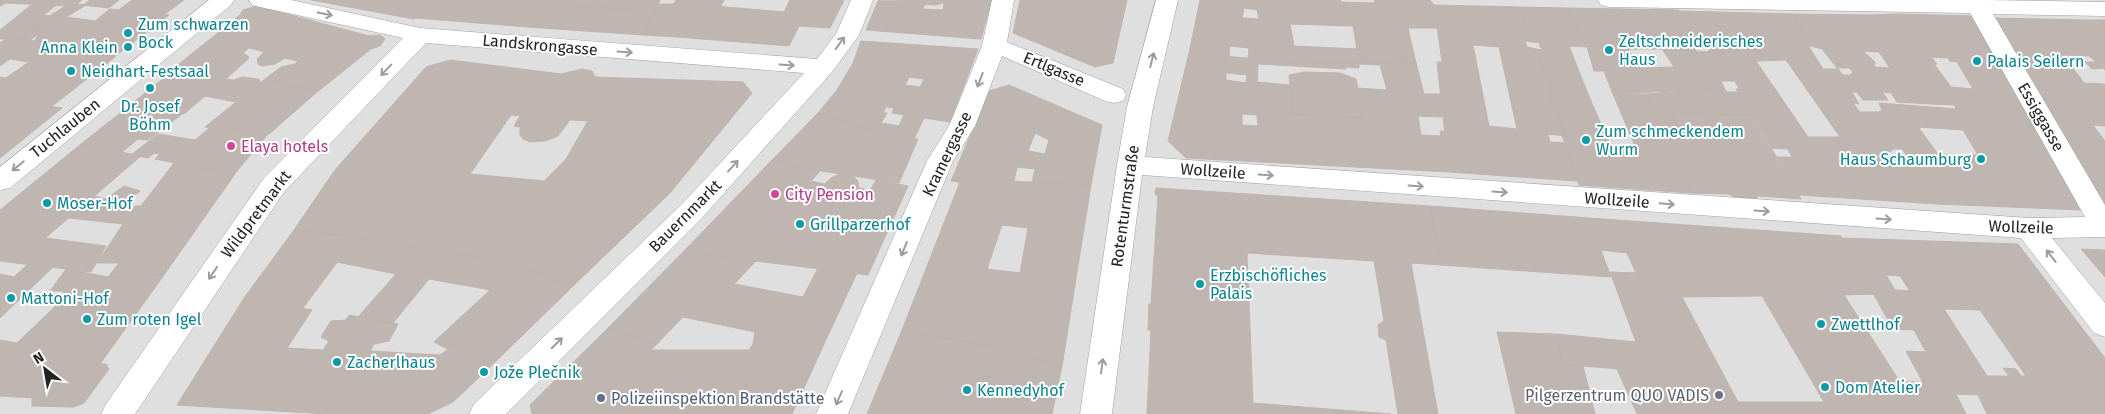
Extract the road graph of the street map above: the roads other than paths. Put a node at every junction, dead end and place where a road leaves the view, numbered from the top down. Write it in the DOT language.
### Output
graph roads {
  1 [pos="223,0"];
  2 [pos="260,0"];
  3 [pos="862,0"];
  4 [pos="1004,0"];
  5 [pos="1167,0"];
  6 [pos="1609,0"];
  7 [pos="1978,6"];
  8 [pos="2105,9"];
  9 [pos="420,35"];
  10 [pos="994,46"];
  11 [pos="823,67"];
  12 [pos="1114,95"];
  13 [pos="1130,165"];
  14 [pos="0,181"];
  15 [pos="2105,227"];
  16 [pos="2029,228"];
  17 [pos="2105,325"];
  18 [pos="117,414"];
  19 [pos="485,414"];
  20 [pos="832,414"];
  21 [pos="1096,414"];
  1 -- 14 [label="street, Tuchlauben, one-way"];
  2 -- 9 [label="street, Landskrongasse, one-way"];
  11 -- 3 [label="street, Bauernmarkt, one-way"];
  4 -- 10 [label="street, Kramergasse"];
  13 -- 5 [label="street, Rotenturmstraße, one-way"];
  6 -- 7 [label="street"];
  7 -- 8 [label="street"];
  7 -- 15 [label="street, Essiggasse"];
  9 -- 11 [label="street, Landskrongasse, one-way"];
  9 -- 18 [label="street, Wildpretmarkt, one-way"];
  10 -- 12 [label="street, Ertlgasse"];
  10 -- 20 [label="street, Kramergasse, one-way"];
  19 -- 11 [label="street, Bauernmarkt, one-way"];
  13 -- 16 [label="street, Wollzeile, one-way"];
  21 -- 13 [label="street, Rotenturmstraße, one-way"];
  15 -- 16 [label="street, Wollzeile"];
  17 -- 16 [label="street, one-way"];
}
